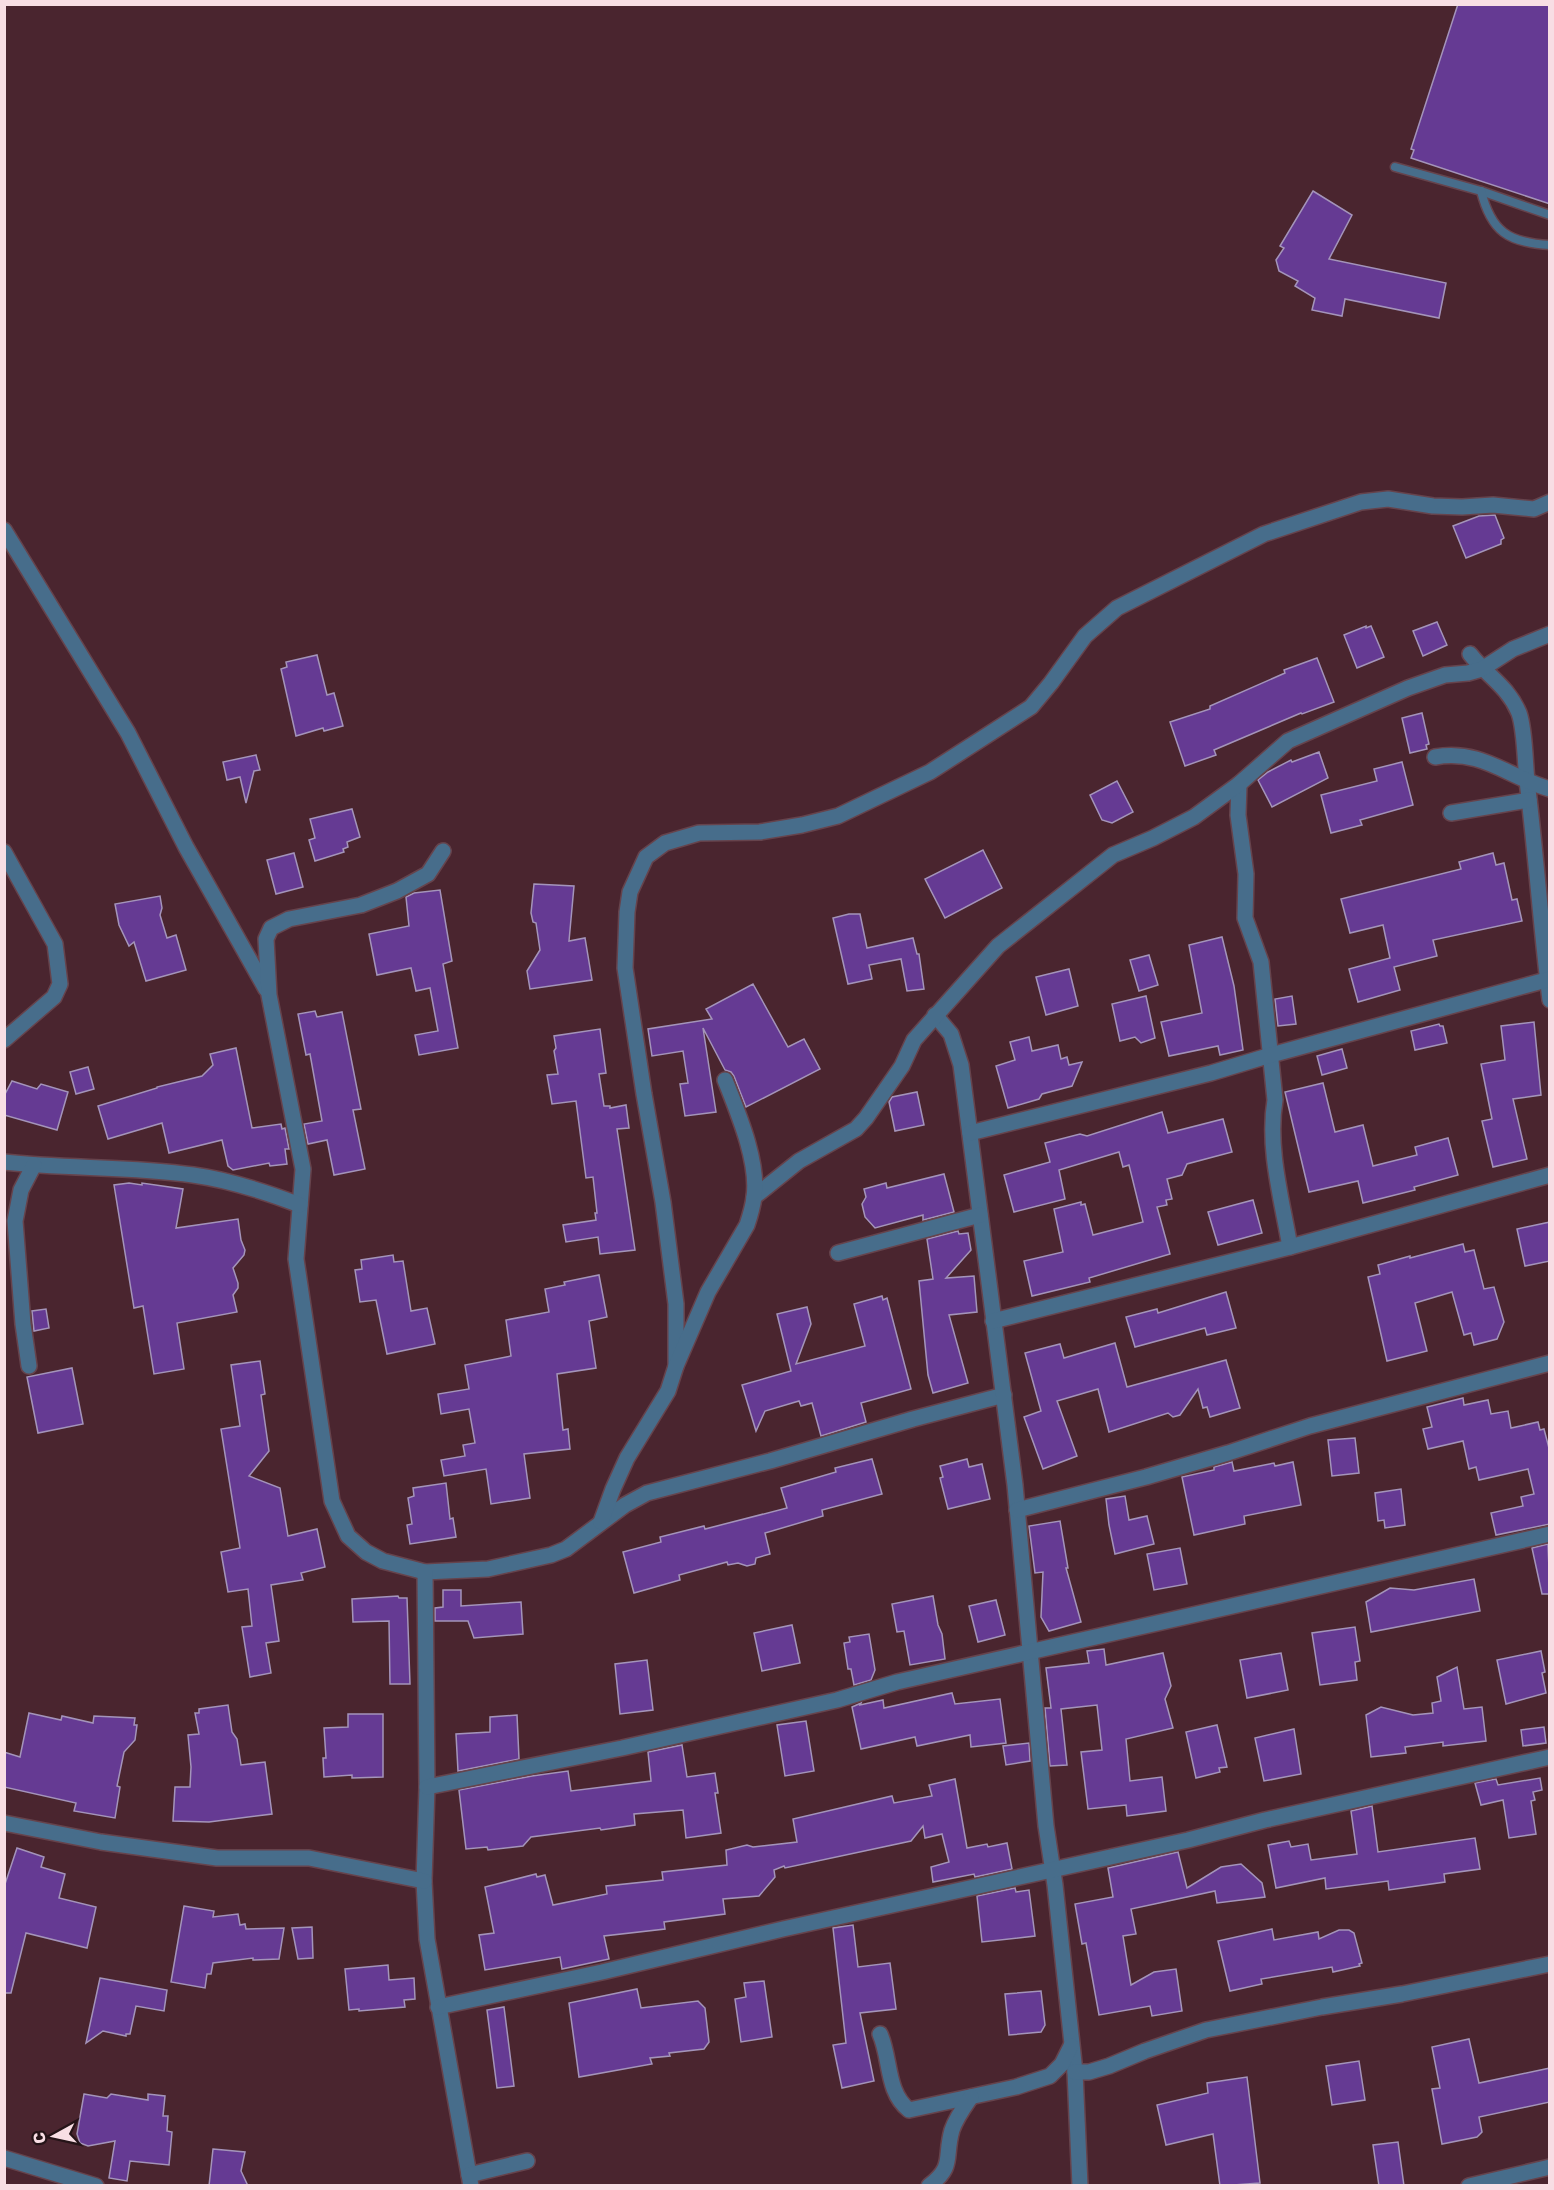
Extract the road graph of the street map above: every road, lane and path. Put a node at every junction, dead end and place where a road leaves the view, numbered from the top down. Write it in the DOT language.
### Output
graph roads {
  1 [pos="1395,167"];
  2 [pos="1481,191"];
  3 [pos="1550,215"];
  4 [pos="1550,245"];
  5 [pos="1550,502"];
  6 [pos="4,531"];
  7 [pos="1550,634"];
  8 [pos="1470,654"];
  9 [pos="1482,669"];
  10 [pos="1435,757"];
  11 [pos="1527,781"];
  12 [pos="1239,784"];
  13 [pos="1550,789"];
  14 [pos="1530,801"];
  15 [pos="1451,813"];
  16 [pos="443,851"];
  17 [pos="4,852"];
  18 [pos="1550,859"];
  19 [pos="1539,884"];
  20 [pos="1548,979"];
  21 [pos="269,995"];
  22 [pos="1550,1000"];
  23 [pos="935,1015"];
  24 [pos="4,1040"];
  25 [pos="1271,1055"];
  26 [pos="725,1080"];
  27 [pos="970,1133"];
  28 [pos="4,1162"];
  29 [pos="34,1165"];
  30 [pos="1550,1175"];
  31 [pos="754,1197"];
  32 [pos="300,1205"];
  33 [pos="980,1215"];
  34 [pos="1290,1247"];
  35 [pos="837,1253"];
  36 [pos="993,1321"];
  37 [pos="1550,1363"];
  38 [pos="29,1366"];
  39 [pos="676,1366"];
  40 [pos="1004,1395"];
  41 [pos="1017,1510"];
  42 [pos="601,1522"];
  43 [pos="1550,1534"];
  44 [pos="425,1572"];
  45 [pos="1029,1652"];
  46 [pos="1550,1756"];
  47 [pos="427,1787"];
  48 [pos="4,1823"];
  49 [pos="1053,1870"];
  50 [pos="424,1881"];
  51 [pos="1550,1964"];
  52 [pos="438,2007"];
  53 [pos="880,2034"];
  54 [pos="1071,2045"];
  55 [pos="1075,2072"];
  56 [pos="971,2097"];
  57 [pos="4,2158"];
  58 [pos="527,2161"];
  59 [pos="1550,2167"];
  60 [pos="470,2180"];
  61 [pos="96,2186"];
  62 [pos="929,2186"];
  63 [pos="1080,2186"];
  64 [pos="1470,2186"];
  1 -- 2 [label="lane"];
  2 -- 3 [label="lane"];
  2 -- 4 [label="lane"];
  5 -- 39 [label="street"];
  6 -- 21 [label="street"];
  7 -- 9 [label="street"];
  8 -- 9 [label="street"];
  9 -- 11 [label="street"];
  9 -- 12 [label="street"];
  10 -- 11 [label="street"];
  11 -- 13 [label="street"];
  11 -- 14 [label="street"];
  12 -- 23 [label="street"];
  12 -- 25 [label="street"];
  14 -- 15 [label="street"];
  14 -- 19 [label="street"];
  16 -- 21 [label="street"];
  17 -- 24 [label="street"];
  18 -- 19 [label="street"];
  19 -- 20 [label="street"];
  20 -- 22 [label="street"];
  20 -- 25 [label="street"];
  21 -- 32 [label="street"];
  23 -- 27 [label="street"];
  23 -- 31 [label="street"];
  25 -- 27 [label="street"];
  25 -- 34 [label="street"];
  26 -- 31 [label="street"];
  27 -- 33 [label="street"];
  28 -- 29 [label="street"];
  29 -- 32 [label="street"];
  29 -- 38 [label="street"];
  30 -- 34 [label="street"];
  31 -- 39 [label="street"];
  32 -- 44 [label="street"];
  33 -- 35 [label="street"];
  33 -- 36 [label="street"];
  34 -- 36 [label="street"];
  36 -- 40 [label="street"];
  37 -- 41 [label="street"];
  39 -- 42 [label="street"];
  40 -- 41 [label="street"];
  40 -- 42 [label="street"];
  41 -- 45 [label="street"];
  42 -- 44 [label="street"];
  43 -- 45 [label="street"];
  44 -- 47 [label="street"];
  45 -- 47 [label="street"];
  45 -- 49 [label="street"];
  46 -- 49 [label="street"];
  47 -- 50 [label="street"];
  48 -- 50 [label="street"];
  49 -- 52 [label="street"];
  49 -- 54 [label="street"];
  50 -- 52 [label="street"];
  51 -- 55 [label="street"];
  52 -- 60 [label="street"];
  53 -- 56 [label="street"];
  54 -- 55 [label="street"];
  54 -- 56 [label="street"];
  55 -- 63 [label="street"];
  56 -- 62 [label="street"];
  57 -- 61 [label="street"];
  58 -- 60 [label="street"];
  59 -- 64 [label="street"];
}
